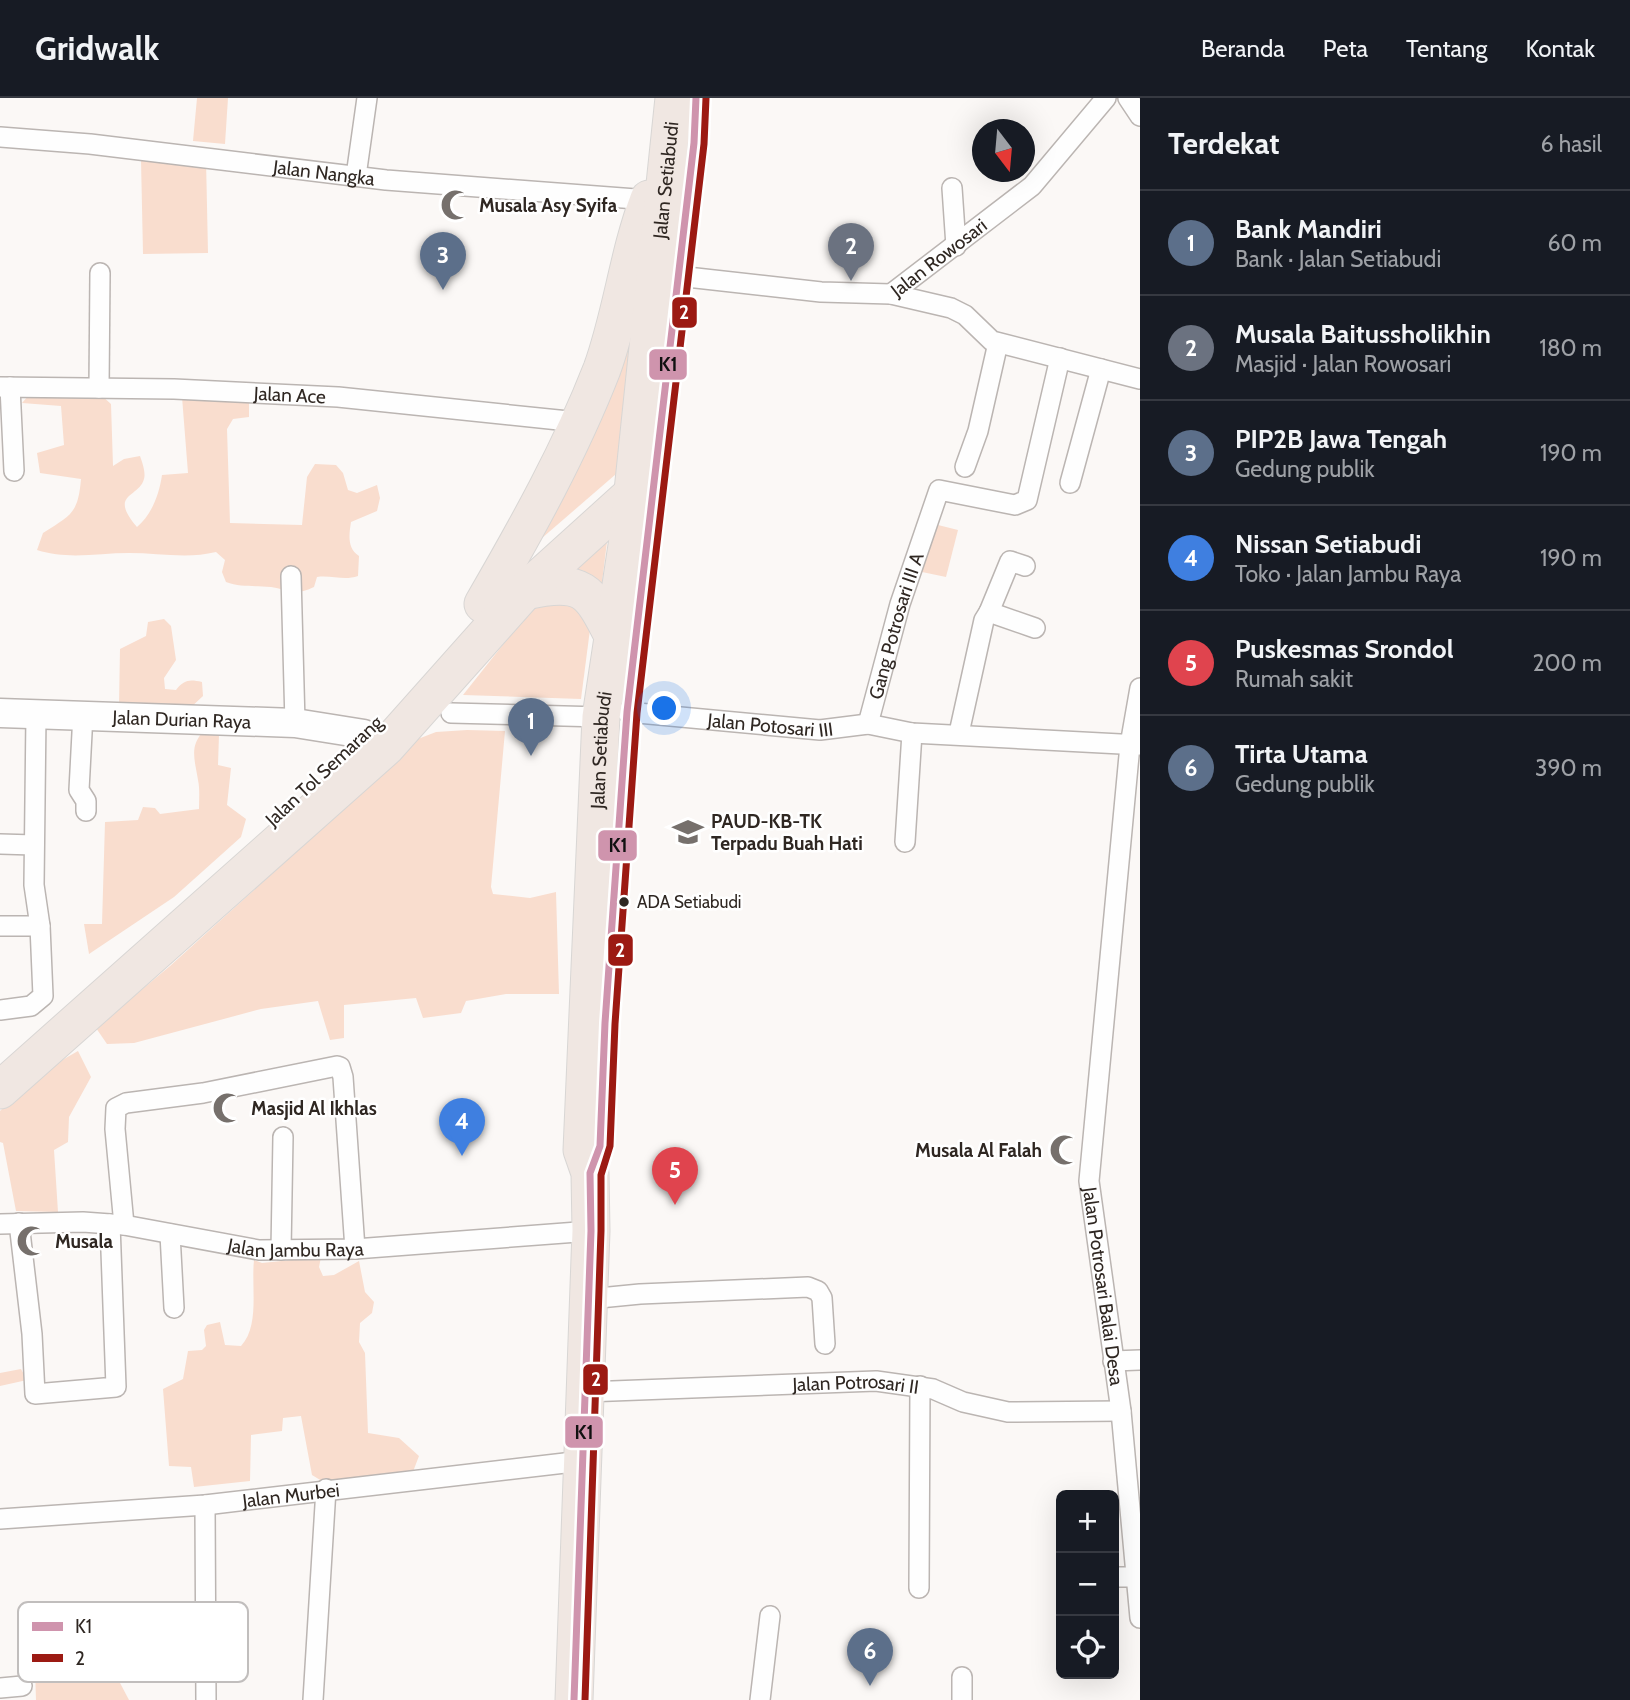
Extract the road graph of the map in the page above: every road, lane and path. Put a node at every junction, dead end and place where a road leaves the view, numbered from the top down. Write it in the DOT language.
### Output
graph roads {
  1 [pos="367,98"];
  2 [pos="674,98"];
  3 [pos="696,98"];
  4 [pos="1106,98"];
  5 [pos="1128,98"];
  6 [pos="1140,116"];
  7 [pos="0,137"];
  8 [pos="670,142"];
  9 [pos="356,176"];
  10 [pos="952,188"];
  11 [pos="649,200"];
  12 [pos="956,246"];
  13 [pos="100,273"];
  14 [pos="678,276"];
  15 [pos="891,294"];
  16 [pos="998,342"];
  17 [pos="1060,358"];
  18 [pos="1101,369"];
  19 [pos="1140,379"];
  20 [pos="5,387"];
  21 [pos="99,388"];
  22 [pos="578,422"];
  23 [pos="965,467"];
  24 [pos="14,471"];
  25 [pos="645,473"];
  26 [pos="1070,483"];
  27 [pos="1018,563"];
  28 [pos="291,576"];
  29 [pos="525,591"];
  30 [pos="483,604"];
  31 [pos="989,612"];
  32 [pos="1034,628"];
  33 [pos="615,640"];
  34 [pos="1140,688"];
  35 [pos="0,713"];
  36 [pos="451,713"];
  37 [pos="83,714"];
  38 [pos="36,715"];
  39 [pos="614,715"];
  40 [pos="295,723"];
  41 [pos="868,724"];
  42 [pos="912,733"];
  43 [pos="959,733"];
  44 [pos="375,741"];
  45 [pos="1135,745"];
  46 [pos="86,811"];
  47 [pos="905,842"];
  48 [pos="0,844"];
  49 [pos="34,845"];
  50 [pos="0,926"];
  51 [pos="40,926"];
  52 [pos="0,1010"];
  53 [pos="0,1062"];
  54 [pos="0,1090"];
  55 [pos="284,1138"];
  56 [pos="9,1223"];
  57 [pos="117,1225"];
  58 [pos="591,1231"];
  59 [pos="170,1234"];
  60 [pos="355,1249"];
  61 [pos="281,1250"];
  62 [pos="589,1299"];
  63 [pos="174,1308"];
  64 [pos="825,1345"];
  65 [pos="1140,1360"];
  66 [pos="1113,1361"];
  67 [pos="920,1386"];
  68 [pos="586,1392"];
  69 [pos="1121,1411"];
  70 [pos="582,1461"];
  71 [pos="326,1489"];
  72 [pos="205,1505"];
  73 [pos="0,1519"];
  74 [pos="1119,1577"];
  75 [pos="1137,1577"];
  76 [pos="919,1588"];
  77 [pos="205,1602"];
  78 [pos="770,1616"];
  79 [pos="1140,1618"];
  80 [pos="961,1677"];
  81 [pos="206,1682"];
  82 [pos="22,1686"];
  83 [pos="0,1688"];
  84 [pos="206,1700"];
  85 [pos="313,1700"];
  86 [pos="574,1700"];
  87 [pos="760,1700"];
  88 [pos="962,1700"];
  1 -- 9 [label="street"];
  2 -- 8 [label="highway, Jalan Setiabudi"];
  3 -- 14 [label="highway, Jalan Setiabudi"];
  4 -- 12 [label="street, Jalan Rowosari"];
  5 -- 6 [label="street"];
  7 -- 9 [label="street, Jalan Nangka"];
  8 -- 11 [label="highway"];
  8 -- 25 [label="highway, Jalan Setiabudi"];
  9 -- 11 [label="street, Jalan Nangka"];
  10 -- 12 [label="street"];
  11 -- 22 [label="highway"];
  12 -- 15 [label="street, Jalan Rowosari"];
  13 -- 21 [label="street"];
  14 -- 15 [label="street, Jalan Rowosari"];
  14 -- 25 [label="highway, Jalan Setiabudi"];
  15 -- 16 [label="street"];
  16 -- 17 [label="street"];
  16 -- 23 [label="street"];
  17 -- 18 [label="street"];
  17 -- 41 [label="street, Gang Potrosari III A"];
  18 -- 19 [label="street"];
  18 -- 26 [label="street"];
  20 -- 21 [label="street, Jalan Ace"];
  20 -- 24 [label="street"];
  21 -- 22 [label="street, Jalan Ace"];
  22 -- 30 [label="highway"];
  25 -- 29 [label="highway, Jalan Tol Semarang"];
  25 -- 30 [label="highway, Jalan Tol Semarang"];
  25 -- 33 [label="highway, Jalan Setiabudi"];
  25 -- 39 [label="highway, Jalan Setiabudi"];
  27 -- 31 [label="street"];
  28 -- 40 [label="street"];
  29 -- 33 [label="highway"];
  29 -- 44 [label="highway, Jalan Tol Semarang"];
  30 -- 44 [label="highway, Jalan Tol Semarang"];
  31 -- 32 [label="street"];
  31 -- 43 [label="street"];
  33 -- 39 [label="highway, Jalan Setiabudi"];
  34 -- 45 [label="street, Jalan Potrosari Balai Desa"];
  35 -- 38 [label="main road, Jalan Durian Raya"];
  36 -- 39 [label="street, Jalan Potosari III"];
  37 -- 38 [label="main road, Jalan Durian Raya"];
  37 -- 40 [label="main road, Jalan Durian Raya"];
  37 -- 46 [label="street"];
  38 -- 49 [label="street"];
  39 -- 41 [label="street, Jalan Potosari III"];
  39 -- 58 [label="highway, Jalan Setiabudi"];
  40 -- 44 [label="main road, Jalan Durian Raya"];
  41 -- 42 [label="street, Jalan Potosari III"];
  42 -- 43 [label="street, Jalan Potosari III"];
  42 -- 47 [label="street"];
  43 -- 45 [label="street, Jalan Potosari III"];
  44 -- 53 [label="highway, Jalan Tol Semarang"];
  44 -- 54 [label="highway, Jalan Tol Semarang"];
  45 -- 66 [label="street, Jalan Potrosari Balai Desa"];
  48 -- 49 [label="street"];
  49 -- 51 [label="street"];
  50 -- 51 [label="street"];
  51 -- 52 [label="street"];
  55 -- 61 [label="street"];
  56 -- 57 [label="street, Jalan Jambu Raya"];
  56 -- 57 [label="street"];
  57 -- 59 [label="street, Jalan Jambu Raya"];
  57 -- 60 [label="street"];
  58 -- 60 [label="street, Jalan Jambu Raya"];
  58 -- 62 [label="highway, Jalan Setiabudi"];
  59 -- 61 [label="street, Jalan Jambu Raya"];
  59 -- 63 [label="street"];
  60 -- 61 [label="street, Jalan Jambu Raya"];
  62 -- 64 [label="street"];
  62 -- 68 [label="highway, Jalan Setiabudi"];
  65 -- 66 [label="street"];
  66 -- 69 [label="street, Jalan Potrosari Balai Desa"];
  67 -- 68 [label="street, Jalan Potrosari II"];
  67 -- 69 [label="street, Jalan Potrosari II"];
  67 -- 76 [label="street"];
  68 -- 70 [label="highway, Jalan Setiabudi"];
  69 -- 75 [label="street, Jalan Potrosari Balai Desa"];
  70 -- 71 [label="street, Jalan Murbei"];
  70 -- 86 [label="highway, Jalan Setiabudi"];
  71 -- 72 [label="street, Jalan Murbei"];
  71 -- 85 [label="street"];
  72 -- 73 [label="street, Jalan Murbei"];
  72 -- 77 [label="street"];
  74 -- 75 [label="street"];
  75 -- 79 [label="street, Jalan Potrosari Balai Desa"];
  78 -- 87 [label="street"];
  80 -- 88 [label="street"];
  81 -- 84 [label="street"];
  82 -- 83 [label="street"];
}
